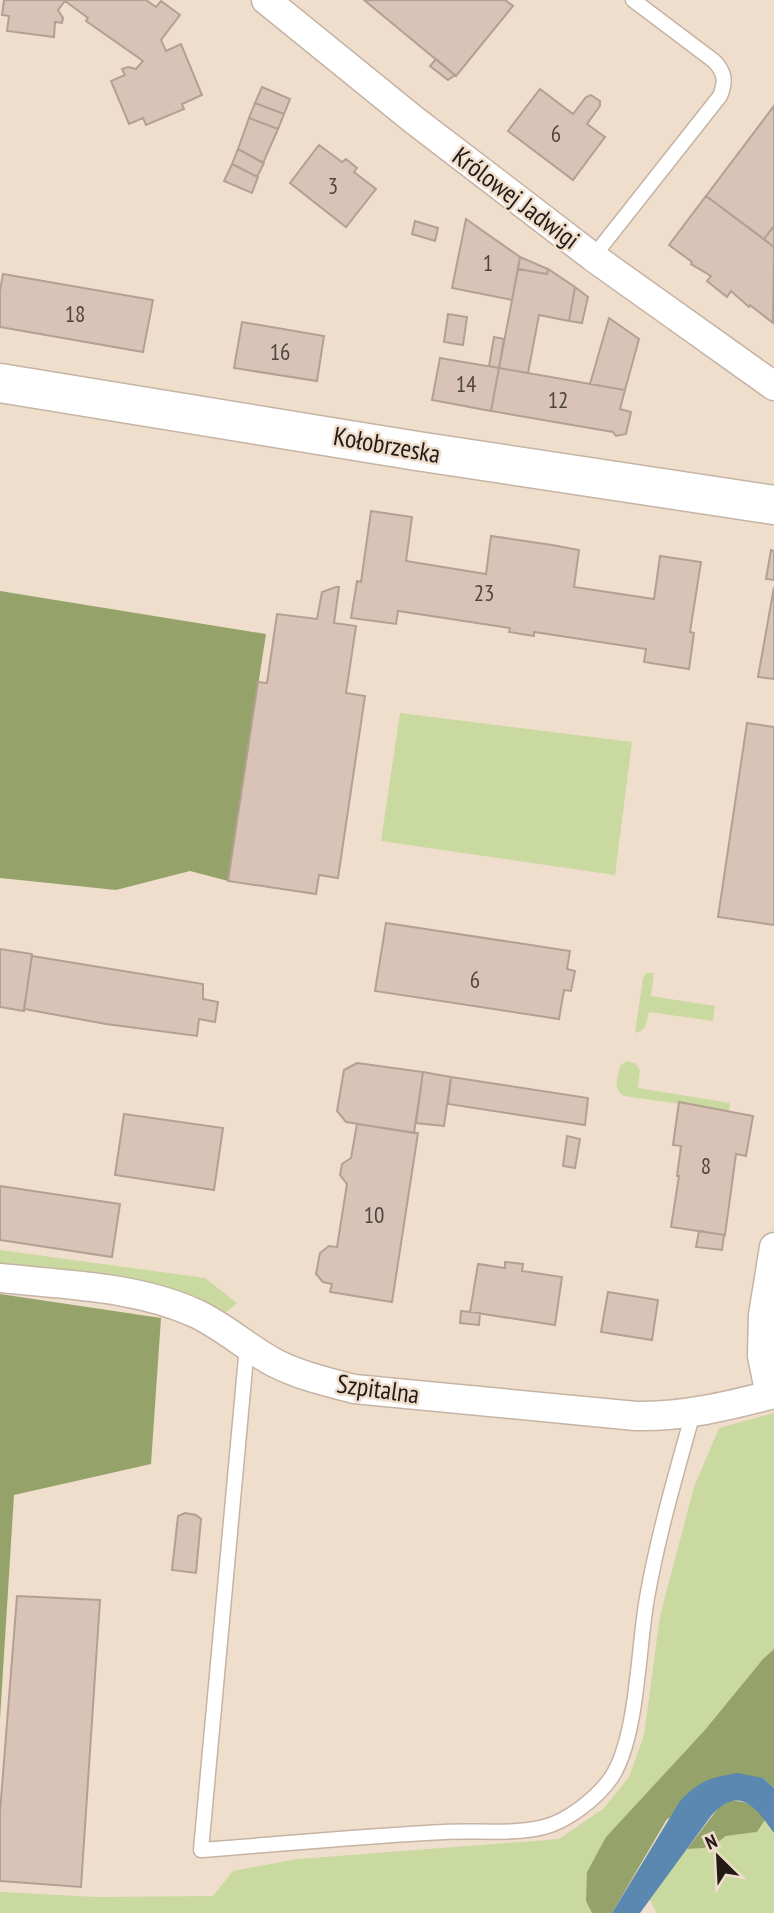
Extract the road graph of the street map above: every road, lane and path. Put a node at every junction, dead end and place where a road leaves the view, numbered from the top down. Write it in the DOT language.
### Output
graph roads {
  1 [pos="266,0"];
  2 [pos="633,0"];
  3 [pos="593,257"];
  4 [pos="0,383"];
  5 [pos="774,386"];
  6 [pos="774,505"];
  7 [pos="774,1247"];
  8 [pos="0,1278"];
  9 [pos="247,1346"];
  10 [pos="772,1395"];
  11 [pos="693,1413"];
  1 -- 3 [label="street, Królowej Jadwigi"];
  2 -- 3 [label="lane"];
  3 -- 5 [label="street, Królowej Jadwigi"];
  4 -- 6 [label="main road, Kołobrzeska"];
  7 -- 10 [label="street"];
  8 -- 9 [label="street, Szpitalna"];
  9 -- 11 [label="street, Szpitalna"];
  9 -- 11 [label="lane"];
  10 -- 11 [label="street, Szpitalna"];
}
